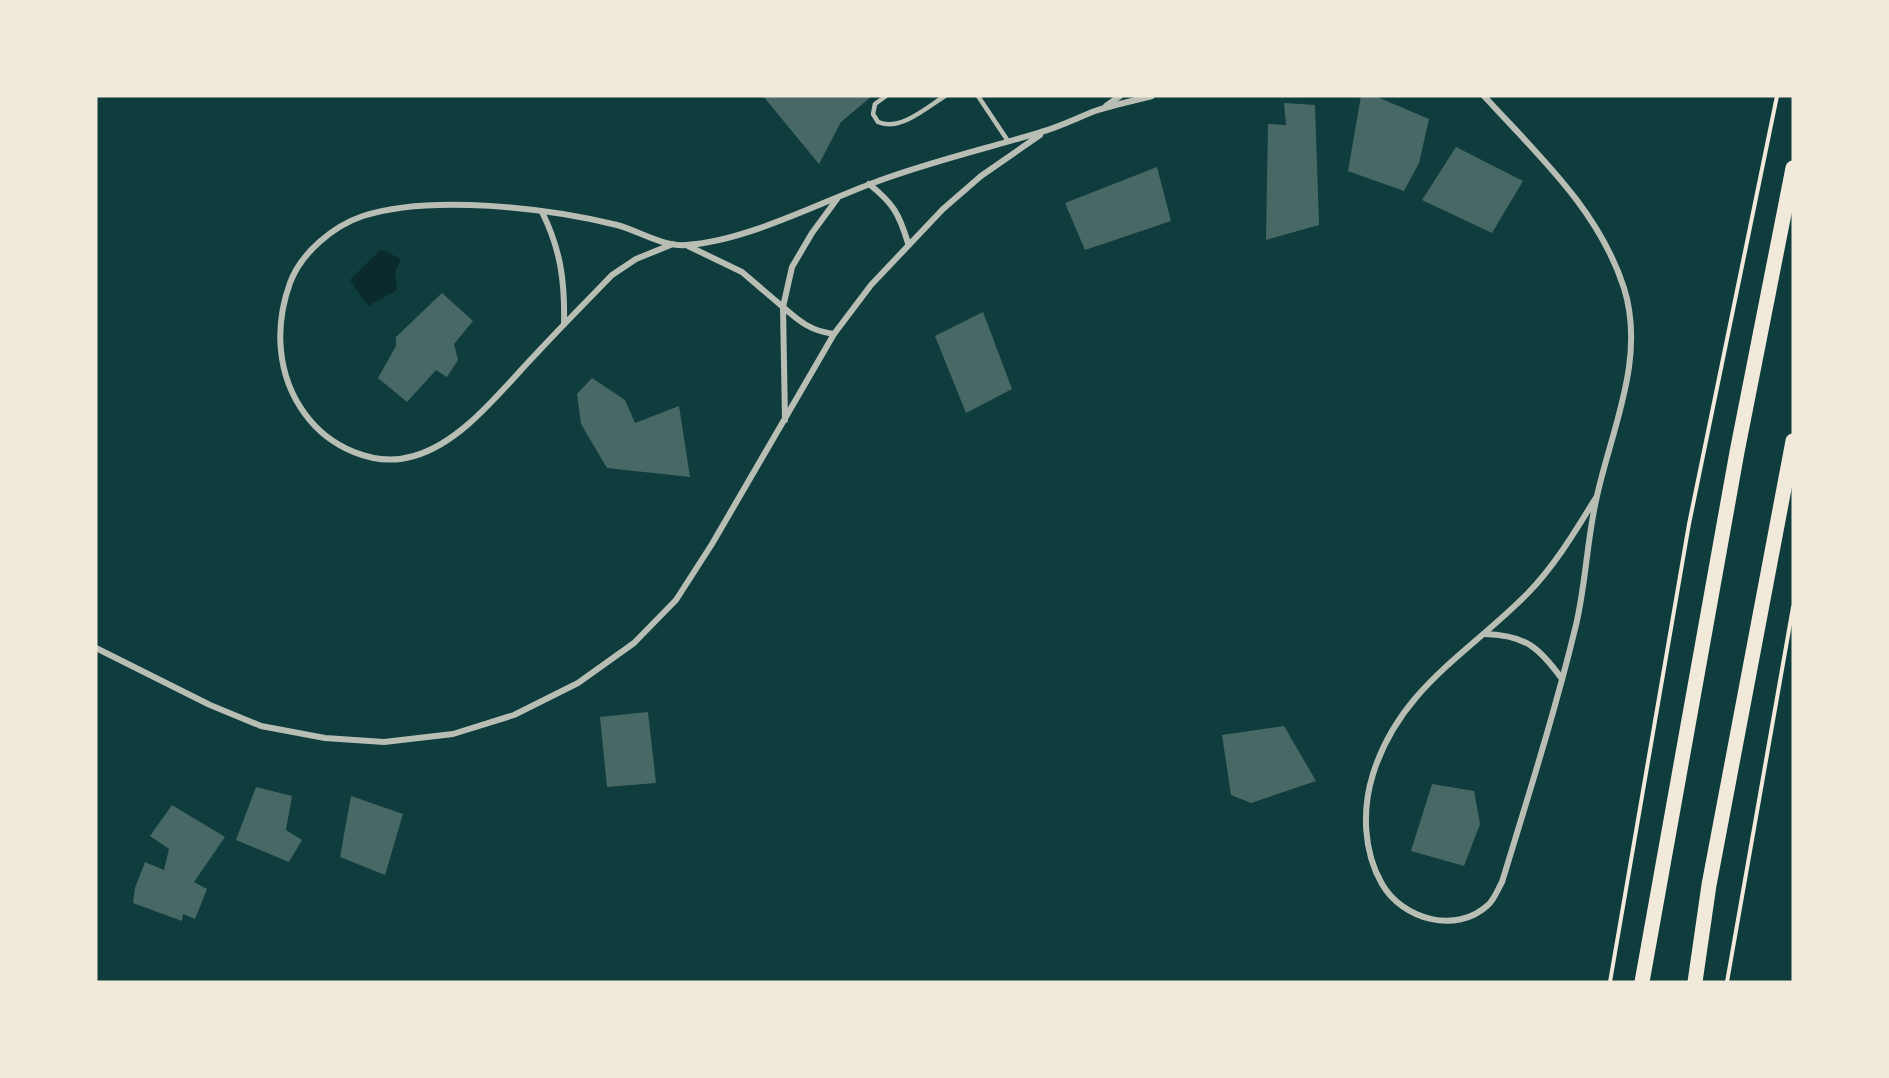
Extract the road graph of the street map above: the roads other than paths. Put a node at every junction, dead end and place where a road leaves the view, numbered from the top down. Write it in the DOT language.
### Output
graph roads {
  1 [pos="886,96"];
  2 [pos="945,96"];
  3 [pos="978,96"];
  4 [pos="1120,96"];
  5 [pos="1152,96"];
  6 [pos="1484,96"];
  7 [pos="1099,110"];
  8 [pos="1045,131"];
  9 [pos="1008,141"];
  10 [pos="1793,168"];
  11 [pos="869,184"];
  12 [pos="837,198"];
  13 [pos="543,212"];
  14 [pos="908,243"];
  15 [pos="674,244"];
  16 [pos="687,245"];
  17 [pos="783,307"];
  18 [pos="564,324"];
  19 [pos="834,334"];
  20 [pos="785,420"];
  21 [pos="1793,441"];
  22 [pos="1597,496"];
  23 [pos="1484,634"];
  24 [pos="96,648"];
  25 [pos="1562,679"];
  26 [pos="1642,982"];
  27 [pos="1695,982"];
  1 -- 2 [label="lane"];
  3 -- 9 [label="lane"];
  4 -- 7 [label="street"];
  5 -- 7 [label="street"];
  6 -- 22 [label="street"];
  7 -- 8 [label="street"];
  8 -- 9 [label="street"];
  8 -- 14 [label="street"];
  9 -- 11 [label="street"];
  10 -- 26 [label="main road"];
  11 -- 12 [label="street"];
  11 -- 14 [label="street"];
  12 -- 16 [label="street"];
  12 -- 17 [label="street"];
  13 -- 15 [label="street"];
  13 -- 18 [label="street"];
  13 -- 18 [label="street"];
  14 -- 19 [label="street"];
  15 -- 16 [label="street"];
  15 -- 18 [label="street"];
  16 -- 17 [label="street"];
  17 -- 19 [label="street"];
  17 -- 20 [label="street"];
  19 -- 20 [label="street"];
  20 -- 24 [label="street"];
  21 -- 27 [label="main road"];
  22 -- 23 [label="street"];
  22 -- 25 [label="street"];
  23 -- 25 [label="street"];
  23 -- 25 [label="street"];
}
